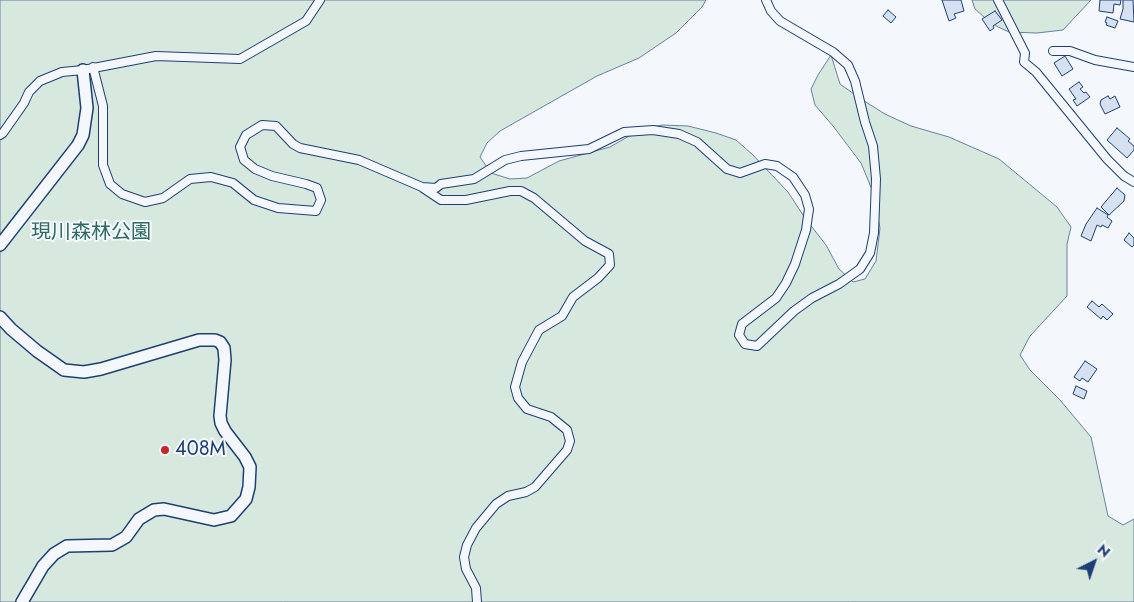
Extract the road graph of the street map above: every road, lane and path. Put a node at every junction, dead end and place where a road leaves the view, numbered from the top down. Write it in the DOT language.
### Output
graph roads {
  1 [pos="320,0"];
  2 [pos="766,0"];
  3 [pos="998,0"];
  4 [pos="1052,51"];
  5 [pos="1134,67"];
  6 [pos="88,68"];
  7 [pos="0,134"];
  8 [pos="1134,182"];
  9 [pos="422,187"];
  10 [pos="0,245"];
  11 [pos="0,317"];
  12 [pos="22,602"];
  13 [pos="477,602"];
  1 -- 6 [label="street"];
  2 -- 9 [label="street"];
  3 -- 8 [label="street"];
  4 -- 5 [label="street"];
  6 -- 7 [label="street"];
  6 -- 9 [label="street"];
  6 -- 10 [label="street"];
  9 -- 13 [label="street"];
  11 -- 12 [label="street"];
}
